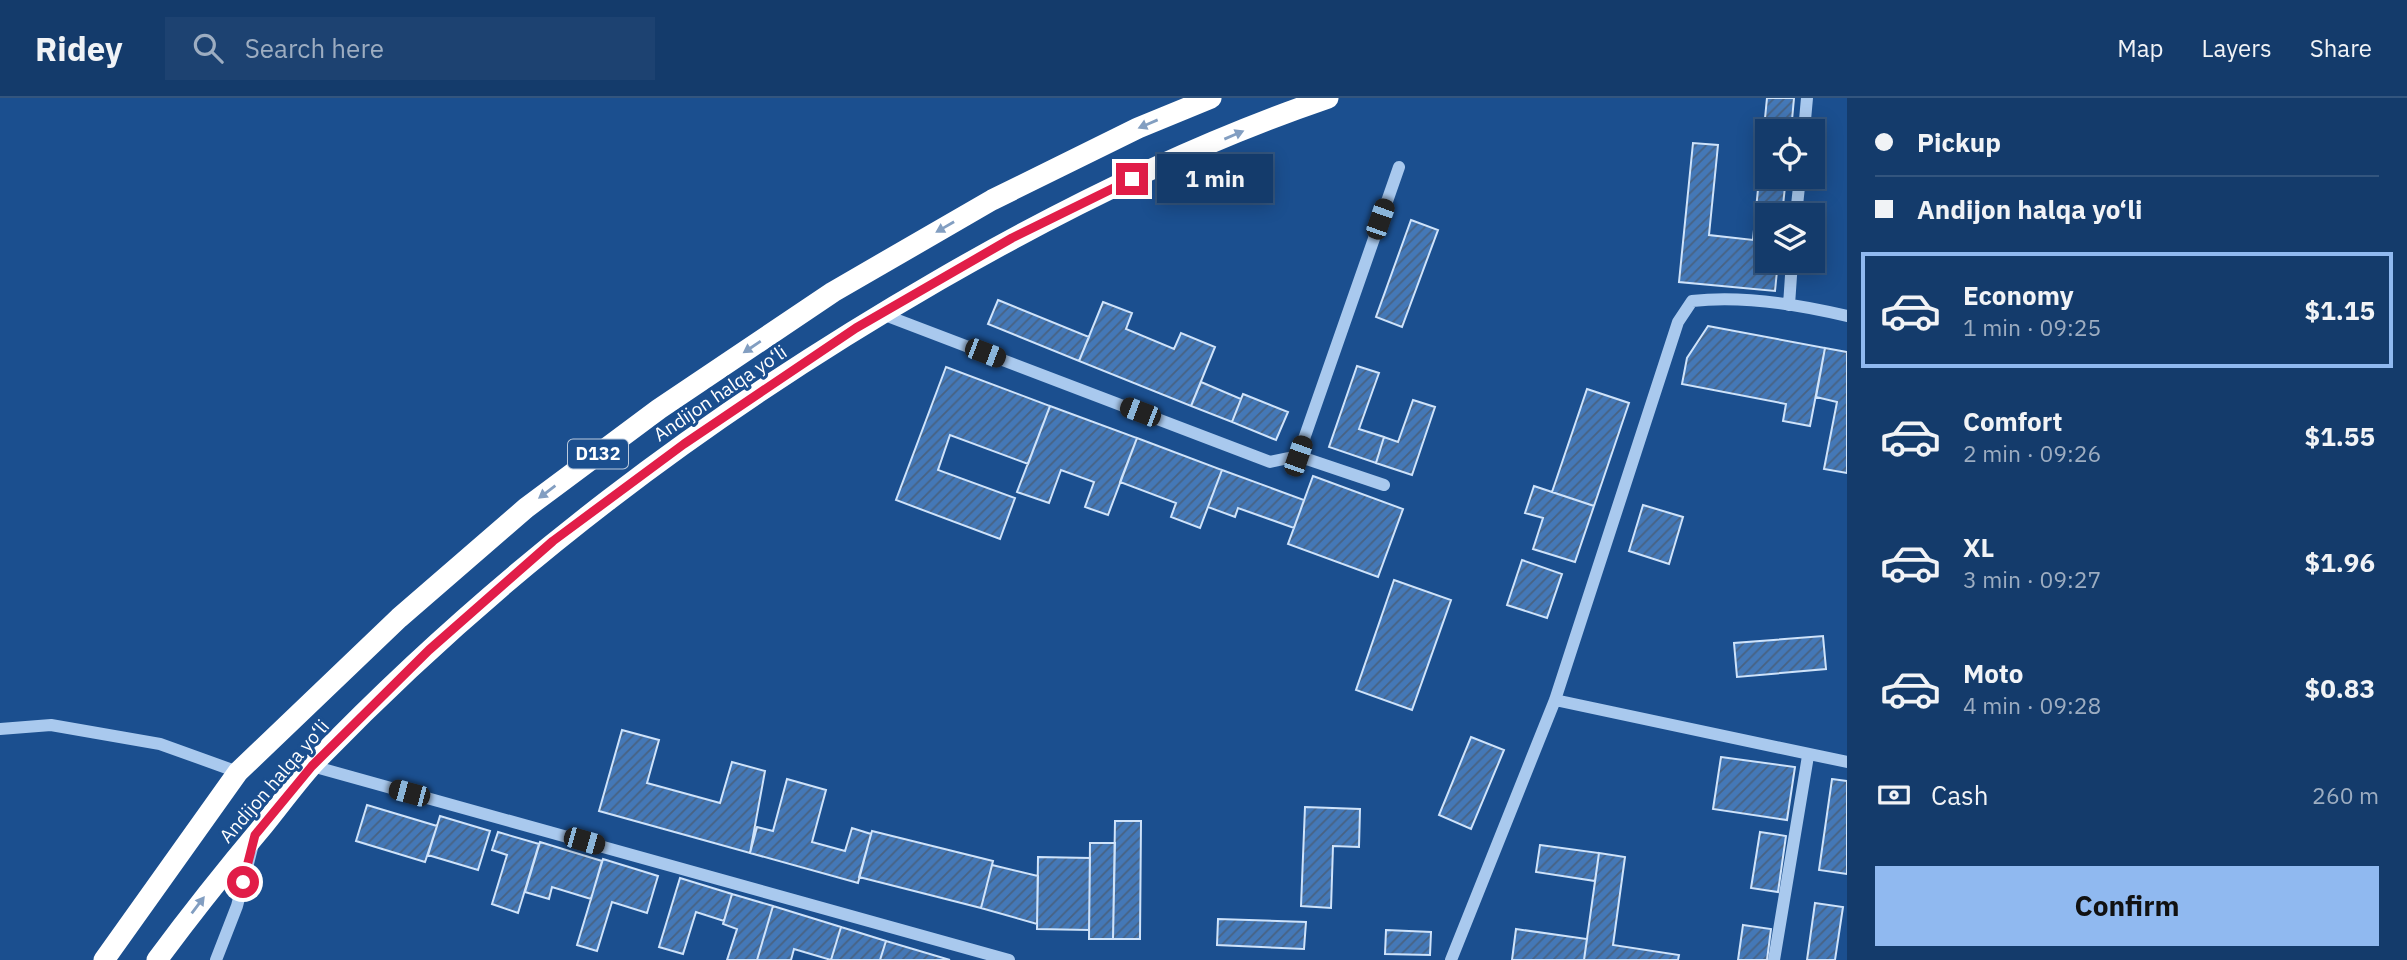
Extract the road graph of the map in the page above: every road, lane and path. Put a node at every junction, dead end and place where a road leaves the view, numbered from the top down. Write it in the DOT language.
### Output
graph roads {
  1 [pos="1211,98"];
  2 [pos="1328,98"];
  3 [pos="1807,98"];
  4 [pos="1805,119"];
  5 [pos="1399,167"];
  6 [pos="1791,273"];
  7 [pos="1788,305"];
  8 [pos="881,314"];
  9 [pos="1847,316"];
  10 [pos="1298,456"];
  11 [pos="1384,485"];
  12 [pos="1555,700"];
  13 [pos="0,729"];
  14 [pos="1808,756"];
  15 [pos="1847,762"];
  16 [pos="312,766"];
  17 [pos="238,772"];
  18 [pos="255,835"];
  19 [pos="104,960"];
  20 [pos="157,960"];
  21 [pos="216,960"];
  22 [pos="1009,960"];
  23 [pos="1451,960"];
  24 [pos="1774,960"];
  1 -- 17 [label="highway, Andijon halqa yo‘li / D132, one-way"];
  8 -- 2 [label="highway, Andijon halqa yo‘li / D132, one-way"];
  3 -- 4 [label="street"];
  5 -- 10 [label="street"];
  6 -- 7 [label="street"];
  7 -- 9 [label="street"];
  7 -- 12 [label="street"];
  8 -- 10 [label="street"];
  8 -- 16 [label="highway, Andijon halqa yo‘li / D132"];
  10 -- 11 [label="street"];
  12 -- 14 [label="street"];
  12 -- 23 [label="street"];
  13 -- 17 [label="street"];
  14 -- 15 [label="street"];
  14 -- 24 [label="street"];
  16 -- 18 [label="highway, Andijon halqa yo‘li / D132"];
  16 -- 22 [label="street"];
  17 -- 19 [label="highway, Andijon halqa yo‘li / D132"];
  20 -- 18 [label="highway, Andijon halqa yo‘li / D132, one-way"];
  18 -- 21 [label="street"];
}
